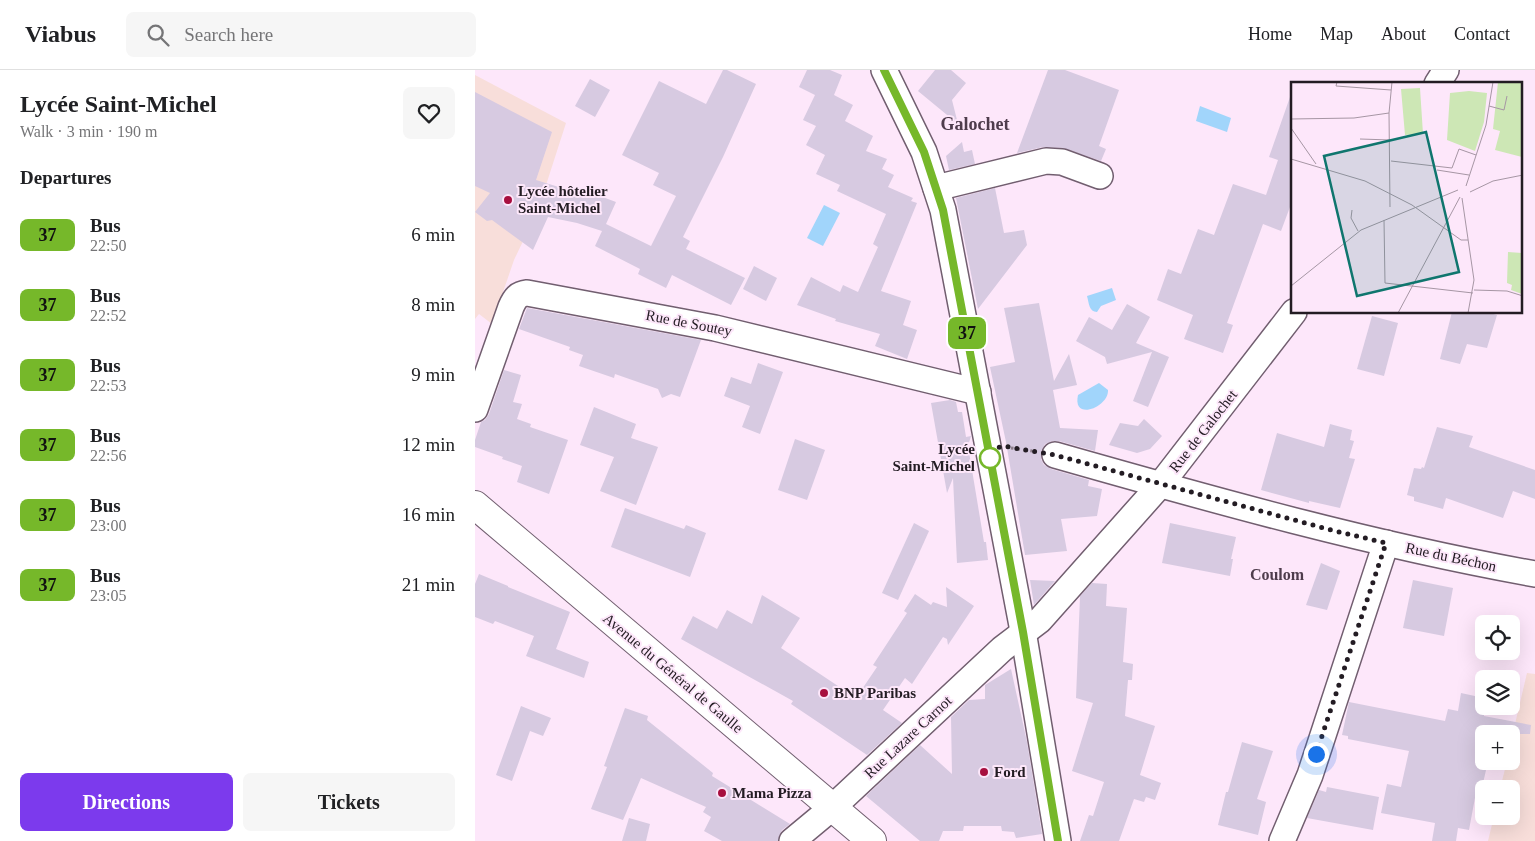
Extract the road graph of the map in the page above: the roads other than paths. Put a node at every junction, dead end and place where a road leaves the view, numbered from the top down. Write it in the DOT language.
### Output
graph roads {
  1 [pos="884,70"];
  2 [pos="1446,70"];
  3 [pos="1438,82"];
  4 [pos="1100,176"];
  5 [pos="936,188"];
  6 [pos="1292,314"];
  7 [pos="978,392"];
  8 [pos="475,409"];
  9 [pos="1055,455"];
  10 [pos="1161,484"];
  11 [pos="475,504"];
  12 [pos="1386,543"];
  13 [pos="1535,574"];
  14 [pos="1023,632"];
  15 [pos="833,807"];
  16 [pos="791,841"];
  17 [pos="872,841"];
  18 [pos="1058,841"];
  19 [pos="1282,841"];
  1 -- 5 [label="street"];
  2 -- 3 [label="street"];
  4 -- 5 [label="street"];
  5 -- 7 [label="street"];
  6 -- 10 [label="street, Rue de Galochet"];
  7 -- 8 [label="street, Rue de Soutey"];
  7 -- 14 [label="street"];
  9 -- 10 [label="street, Rue du Béchon"];
  10 -- 12 [label="street, Rue du Béchon"];
  10 -- 14 [label="street, Rue de Galochet"];
  11 -- 15 [label="main road, Avenue du Général de Gaulle"];
  12 -- 13 [label="street, Rue du Béchon"];
  12 -- 19 [label="street"];
  14 -- 15 [label="street, Rue Lazare Carnot"];
  14 -- 18 [label="street"];
  15 -- 16 [label="street, Rue Lazare Carnot"];
  15 -- 17 [label="main road, Avenue du Général de Gaulle"];
}
